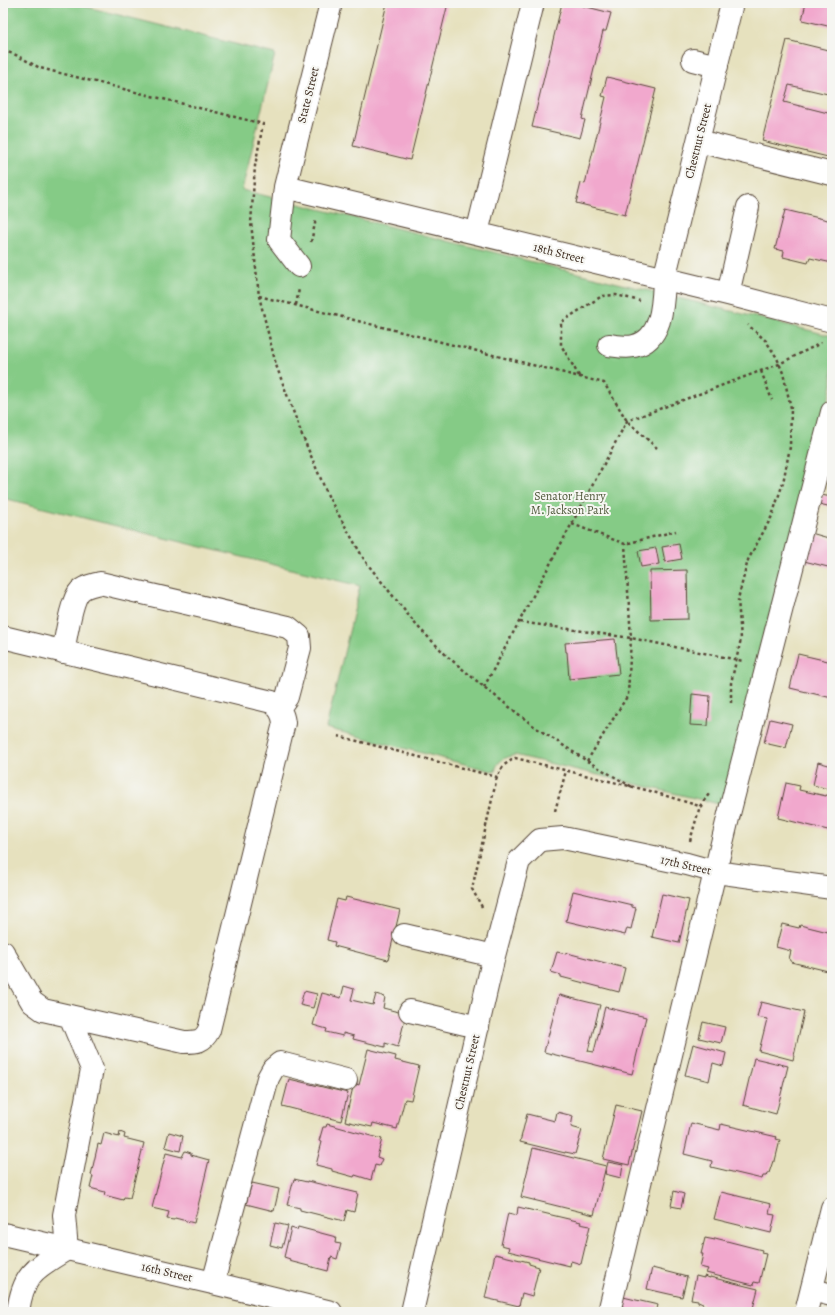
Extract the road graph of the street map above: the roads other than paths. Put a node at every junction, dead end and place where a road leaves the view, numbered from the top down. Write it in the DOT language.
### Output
graph roads {
  1 [pos="331,3"];
  2 [pos="533,3"];
  3 [pos="732,3"];
  4 [pos="693,60"];
  5 [pos="716,66"];
  6 [pos="698,141"];
  7 [pos="832,174"];
  8 [pos="285,187"];
  9 [pos="748,207"];
  10 [pos="477,233"];
  11 [pos="299,266"];
  12 [pos="664,279"];
  13 [pos="728,294"];
  14 [pos="829,331"];
  15 [pos="609,345"];
  16 [pos="832,412"];
  17 [pos="3,637"];
  18 [pos="63,652"];
  19 [pos="279,708"];
  20 [pos="540,840"];
  21 [pos="716,872"];
  22 [pos="832,888"];
  23 [pos="404,935"];
  24 [pos="3,952"];
  25 [pos="494,956"];
  26 [pos="410,1011"];
  27 [pos="70,1016"];
  28 [pos="478,1027"];
  29 [pos="346,1080"];
  30 [pos="832,1208"];
  31 [pos="3,1234"];
  32 [pos="67,1250"];
  33 [pos="213,1283"];
  34 [pos="822,1292"];
  35 [pos="3,1303"];
  36 [pos="8,1312"];
  37 [pos="18,1312"];
  38 [pos="331,1312"];
  39 [pos="412,1312"];
  40 [pos="609,1312"];
  41 [pos="806,1312"];
  1 -- 8 [label="street, State Street"];
  2 -- 10 [label="street"];
  3 -- 5 [label="street, Chestnut Street"];
  4 -- 5 [label="street"];
  5 -- 6 [label="street, Chestnut Street"];
  6 -- 7 [label="street"];
  6 -- 12 [label="street, Chestnut Street"];
  8 -- 10 [label="street, 18th Street"];
  8 -- 11 [label="street, State Street"];
  9 -- 13 [label="street"];
  10 -- 12 [label="street, 18th Street"];
  12 -- 13 [label="street, 18th Street"];
  12 -- 15 [label="street, Chestnut Street"];
  13 -- 14 [label="street, 18th Street"];
  16 -- 21 [label="street"];
  17 -- 18 [label="street"];
  18 -- 19 [label="street"];
  18 -- 19 [label="street"];
  19 -- 27 [label="street"];
  20 -- 21 [label="street, 17th Street"];
  20 -- 25 [label="street, Chestnut Street"];
  21 -- 22 [label="street, 17th Street"];
  21 -- 40 [label="street"];
  23 -- 25 [label="street"];
  24 -- 27 [label="street"];
  25 -- 28 [label="street, Chestnut Street"];
  26 -- 28 [label="street"];
  27 -- 32 [label="street"];
  28 -- 39 [label="street, Chestnut Street"];
  29 -- 33 [label="street"];
  30 -- 34 [label="street"];
  31 -- 32 [label="street, 16th Street"];
  32 -- 33 [label="street, 16th Street"];
  32 -- 37 [label="street"];
  33 -- 38 [label="street, 16th Street"];
  34 -- 41 [label="street"];
  35 -- 36 [label="street"];
}
